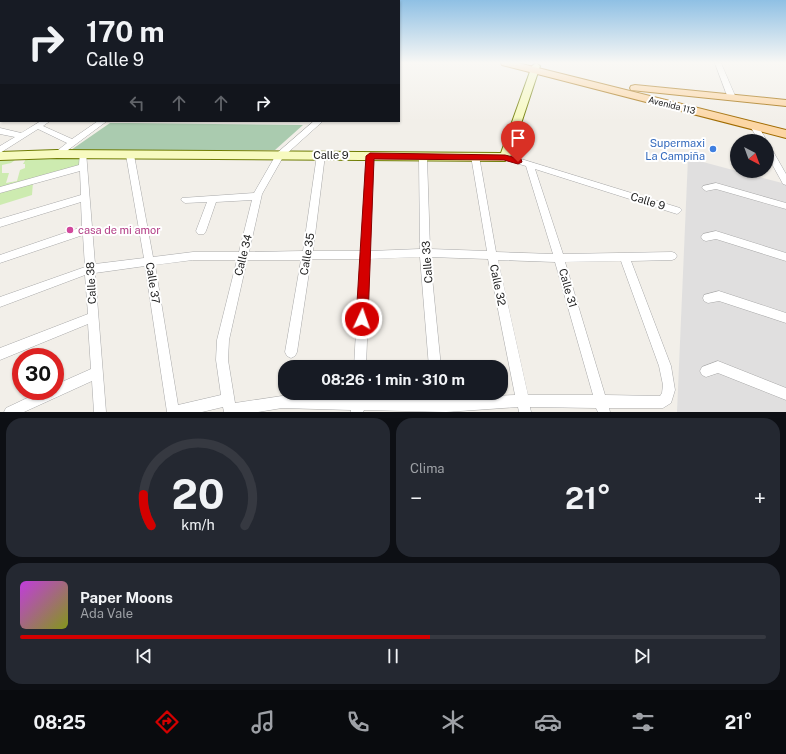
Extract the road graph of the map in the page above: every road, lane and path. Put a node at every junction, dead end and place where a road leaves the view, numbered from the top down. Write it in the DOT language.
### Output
graph roads {
  1 [pos="531,82"];
  2 [pos="590,82"];
  3 [pos="605,82"];
  4 [pos="726,82"];
  5 [pos="732,98"];
  6 [pos="786,104"];
  7 [pos="733,120"];
  8 [pos="44,122"];
  9 [pos="101,122"];
  10 [pos="318,122"];
  11 [pos="37,126"];
  12 [pos="754,126"];
  13 [pos="0,131"];
  14 [pos="759,134"];
  15 [pos="786,134"];
  16 [pos="22,136"];
  17 [pos="71,142"];
  18 [pos="0,150"];
  19 [pos="57,154"];
  20 [pos="83,154"];
  21 [pos="130,155"];
  22 [pos="280,155"];
  23 [pos="321,155"];
  24 [pos="0,156"];
  25 [pos="370,156"];
  26 [pos="475,156"];
  27 [pos="505,157"];
  28 [pos="423,158"];
  29 [pos="774,160"];
  30 [pos="530,166"];
  31 [pos="84,167"];
  32 [pos="785,180"];
  33 [pos="706,188"];
  34 [pos="0,190"];
  35 [pos="84,196"];
  36 [pos="257,196"];
  37 [pos="213,198"];
  38 [pos="186,200"];
  39 [pos="786,206"];
  40 [pos="677,210"];
  41 [pos="0,223"];
  42 [pos="88,230"];
  43 [pos="200,231"];
  44 [pos="706,237"];
  45 [pos="425,253"];
  46 [pos="492,254"];
  47 [pos="365,255"];
  48 [pos="307,256"];
  49 [pos="672,256"];
  50 [pos="242,257"];
  51 [pos="786,257"];
  52 [pos="560,258"];
  53 [pos="625,258"];
  54 [pos="0,259"];
  55 [pos="149,261"];
  56 [pos="90,269"];
  57 [pos="708,298"];
  58 [pos="0,302"];
  59 [pos="93,317"];
  60 [pos="786,318"];
  61 [pos="291,352"];
  62 [pos="0,354"];
  63 [pos="360,360"];
  64 [pos="435,360"];
  65 [pos="706,371"];
  66 [pos="98,372"];
  67 [pos="786,394"];
  68 [pos="358,403"];
  69 [pos="439,403"];
  70 [pos="524,406"];
  71 [pos="229,407"];
  72 [pos="602,407"];
  73 [pos="10,412"];
  74 [pos="100,412"];
  75 [pos="173,412"];
  1 -- 27 [label="street"];
  2 -- 7 [label="main road, Avenida 113"];
  3 -- 5 [label="main road"];
  4 -- 5 [label="street"];
  5 -- 6 [label="main road"];
  5 -- 7 [label="main road"];
  7 -- 12 [label="main road, Avenida 113"];
  8 -- 11 [label="street"];
  9 -- 17 [label="street"];
  10 -- 22 [label="street, Calle 34"];
  11 -- 16 [label="street"];
  11 -- 17 [label="street"];
  12 -- 14 [label="street"];
  12 -- 15 [label="main road, Avenida 113"];
  13 -- 16 [label="street"];
  16 -- 18 [label="street"];
  17 -- 19 [label="street"];
  19 -- 20 [label="street, Calle 9"];
  19 -- 24 [label="street, Calle 9"];
  20 -- 21 [label="street, Calle 9"];
  20 -- 31 [label="street, Calle 38"];
  21 -- 22 [label="street, Calle 9"];
  21 -- 55 [label="street, Calle 37"];
  22 -- 23 [label="street, Calle 9"];
  22 -- 36 [label="street, Calle 34"];
  23 -- 25 [label="street, Calle 9"];
  23 -- 48 [label="street, Calle 35"];
  25 -- 28 [label="street, Calle 9"];
  25 -- 47 [label="street"];
  26 -- 27 [label="street, Calle 9"];
  26 -- 28 [label="street, Calle 9"];
  26 -- 46 [label="street, Calle 32"];
  27 -- 30 [label="street, Calle 9"];
  28 -- 45 [label="street, Calle 33"];
  29 -- 32 [label="street"];
  30 -- 40 [label="street, Calle 9"];
  30 -- 52 [label="street, Calle 31"];
  31 -- 34 [label="street"];
  31 -- 35 [label="street, Calle 38"];
  33 -- 39 [label="street"];
  35 -- 41 [label="street"];
  35 -- 42 [label="street, Calle 38"];
  36 -- 37 [label="street"];
  36 -- 50 [label="street, Calle 34"];
  37 -- 38 [label="street"];
  37 -- 43 [label="street"];
  42 -- 54 [label="street"];
  42 -- 56 [label="street, Calle 38"];
  44 -- 51 [label="street"];
  45 -- 46 [label="street"];
  45 -- 47 [label="street"];
  45 -- 64 [label="street, Calle 33"];
  46 -- 52 [label="street"];
  46 -- 70 [label="street, Calle 32"];
  47 -- 48 [label="street"];
  47 -- 63 [label="street"];
  48 -- 50 [label="street"];
  48 -- 61 [label="street, Calle 35"];
  49 -- 53 [label="street"];
  50 -- 55 [label="street"];
  50 -- 71 [label="street, Calle 34"];
  52 -- 53 [label="street"];
  52 -- 72 [label="street, Calle 31"];
  53 -- 72 [label="street"];
  55 -- 56 [label="street"];
  55 -- 75 [label="street, Calle 37"];
  56 -- 58 [label="street"];
  56 -- 59 [label="street, Calle 38"];
  57 -- 60 [label="street"];
  59 -- 62 [label="street"];
  59 -- 66 [label="street, Calle 38"];
  65 -- 67 [label="street"];
  66 -- 73 [label="street"];
  66 -- 74 [label="street, Calle 38"];
  68 -- 69 [label="street"];
  68 -- 71 [label="street"];
  69 -- 70 [label="street"];
  70 -- 72 [label="street"];
  71 -- 75 [label="street"];
}
